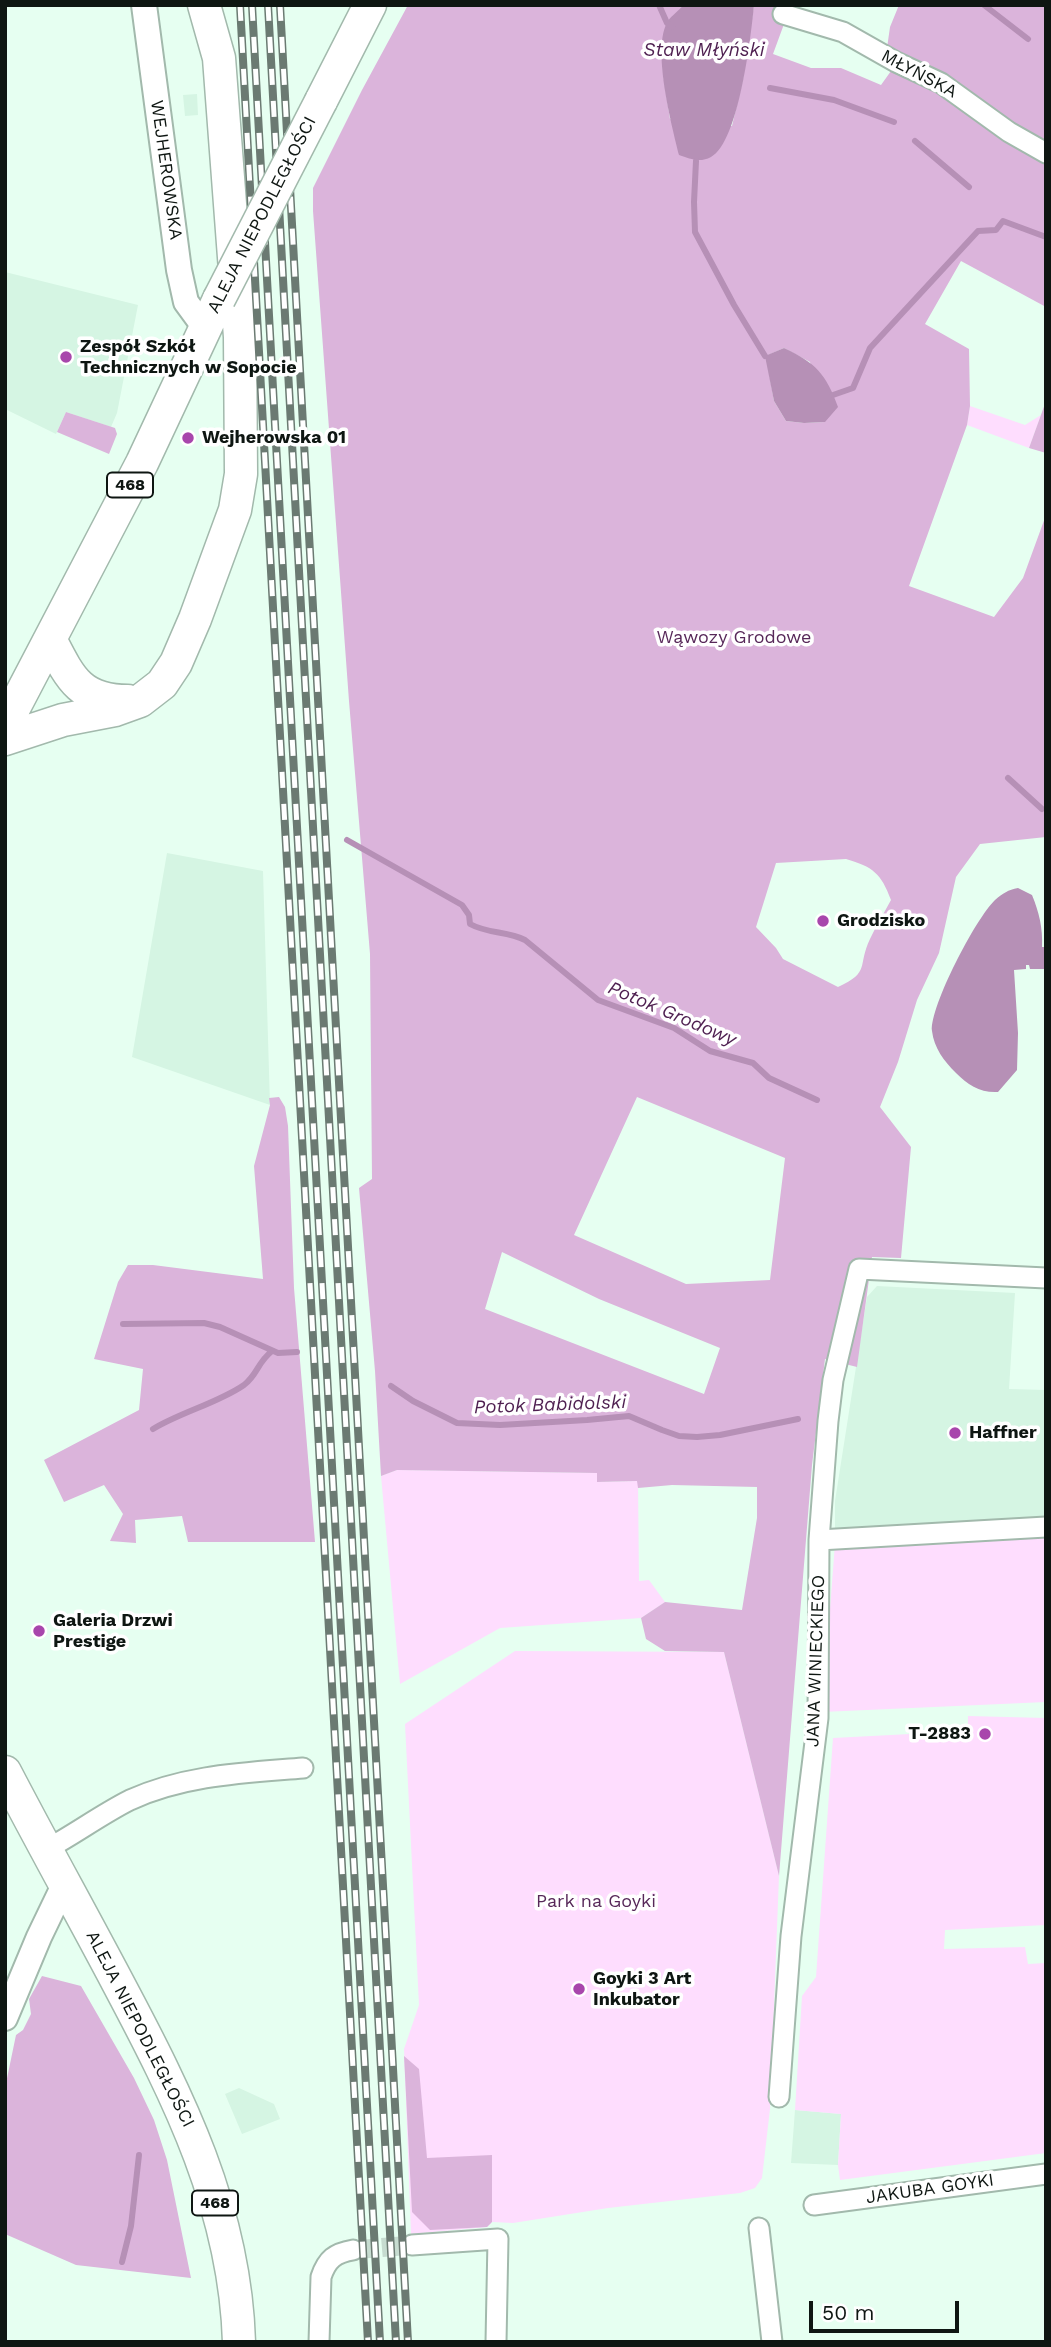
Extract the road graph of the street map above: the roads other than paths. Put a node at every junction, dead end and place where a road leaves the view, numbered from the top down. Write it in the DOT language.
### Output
graph roads {
  1 [pos="144,5"];
  2 [pos="204,5"];
  3 [pos="370,5"];
  4 [pos="783,14"];
  5 [pos="1046,153"];
  6 [pos="205,328"];
  7 [pos="50,639"];
  8 [pos="140,701"];
  9 [pos="5,725"];
  10 [pos="5,739"];
  11 [pos="1046,1278"];
  12 [pos="1046,1527"];
  13 [pos="819,1539"];
  14 [pos="303,1768"];
  15 [pos="5,1772"];
  16 [pos="47,1849"];
  17 [pos="65,1883"];
  18 [pos="5,2018"];
  19 [pos="779,2097"];
  20 [pos="1046,2174"];
  21 [pos="814,2205"];
  22 [pos="759,2228"];
  23 [pos="412,2245"];
  24 [pos="354,2249"];
  25 [pos="239,2342"];
  26 [pos="319,2342"];
  27 [pos="496,2342"];
  28 [pos="772,2342"];
  1 -- 6 [label="street, WEJHEROWSKA"];
  2 -- 8 [label="main road"];
  3 -- 6 [label="main road, ALEJA NIEPODLEGŁOŚCI / 468, bridge"];
  4 -- 5 [label="street, MŁYŃSKA"];
  6 -- 7 [label="main road, ALEJA NIEPODLEGŁOŚCI / 468"];
  7 -- 8 [label="main road"];
  7 -- 9 [label="main road, ALEJA NIEPODLEGŁOŚCI / 468"];
  8 -- 10 [label="main road"];
  11 -- 13 [label="street, JANA WINIECKIEGO"];
  12 -- 13 [label="street"];
  13 -- 19 [label="street, JANA WINIECKIEGO"];
  14 -- 16 [label="street"];
  15 -- 16 [label="main road, ALEJA NIEPODLEGŁOŚCI / 468"];
  16 -- 17 [label="main road, ALEJA NIEPODLEGŁOŚCI / 468"];
  17 -- 18 [label="street"];
  17 -- 25 [label="main road, ALEJA NIEPODLEGŁOŚCI / 468"];
  20 -- 21 [label="street, JAKUBA GOYKI"];
  22 -- 28 [label="street"];
  23 -- 27 [label="street"];
  24 -- 26 [label="street"];
}
